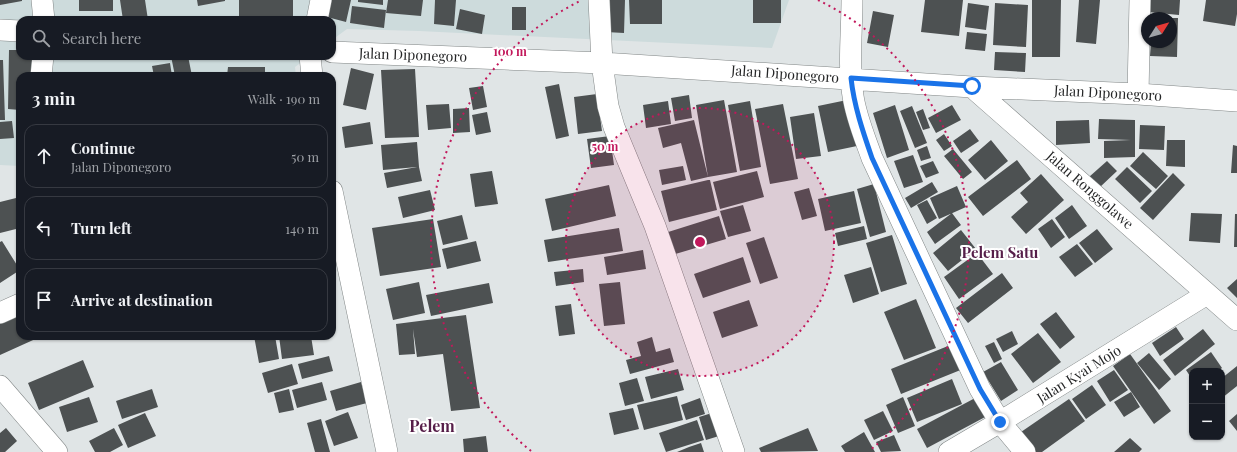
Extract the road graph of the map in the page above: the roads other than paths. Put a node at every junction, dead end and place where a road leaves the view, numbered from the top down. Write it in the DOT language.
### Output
graph roads {
  1 [pos="321,0"];
  2 [pos="599,0"];
  3 [pos="852,0"];
  4 [pos="1140,0"];
  5 [pos="318,16"];
  6 [pos="0,30"];
  7 [pos="16,31"];
  8 [pos="336,52"];
  9 [pos="43,60"];
  10 [pos="310,60"];
  11 [pos="602,63"];
  12 [pos="41,72"];
  13 [pos="312,72"];
  14 [pos="851,78"];
  15 [pos="972,86"];
  16 [pos="1138,94"];
  17 [pos="1237,102"];
  18 [pos="336,210"];
  19 [pos="1207,294"];
  20 [pos="16,306"];
  21 [pos="0,313"];
  22 [pos="1237,320"];
  23 [pos="0,386"];
  24 [pos="1000,422"];
  25 [pos="57,452"];
  26 [pos="387,452"];
  27 [pos="734,452"];
  28 [pos="949,452"];
  29 [pos="1025,452"];
  1 -- 5 [label="street"];
  2 -- 11 [label="street"];
  3 -- 14 [label="street"];
  4 -- 16 [label="street"];
  6 -- 7 [label="street"];
  8 -- 11 [label="street, Jalan Diponegoro"];
  9 -- 12 [label="street"];
  10 -- 13 [label="street"];
  11 -- 14 [label="street, Jalan Diponegoro"];
  11 -- 27 [label="street"];
  14 -- 15 [label="street, Jalan Diponegoro"];
  14 -- 24 [label="street"];
  15 -- 16 [label="street, Jalan Diponegoro"];
  15 -- 19 [label="street, Jalan Ronggolawe"];
  16 -- 17 [label="street, Jalan Diponegoro"];
  18 -- 26 [label="street"];
  19 -- 22 [label="street, Jalan Ronggolawe"];
  19 -- 24 [label="street, Jalan Kyai Mojo"];
  20 -- 21 [label="street"];
  23 -- 25 [label="street"];
  24 -- 28 [label="street, Jalan Kyai Mojo"];
  24 -- 29 [label="street"];
}
